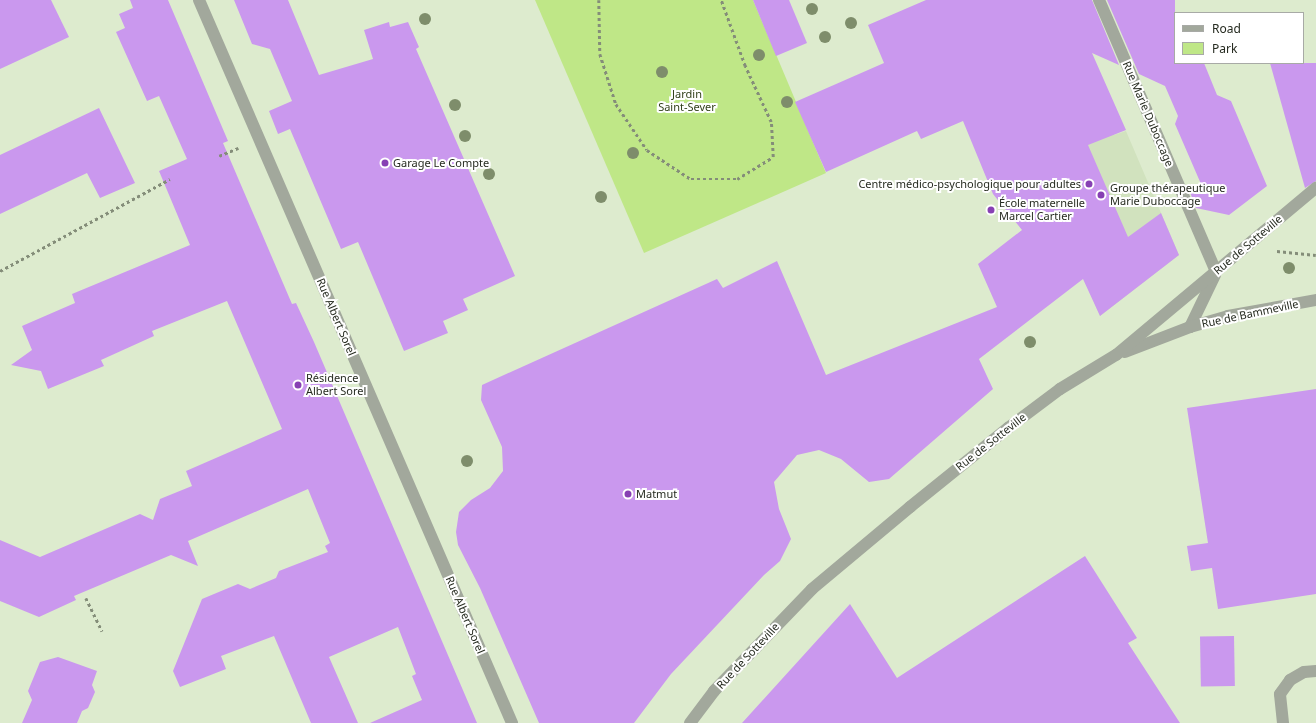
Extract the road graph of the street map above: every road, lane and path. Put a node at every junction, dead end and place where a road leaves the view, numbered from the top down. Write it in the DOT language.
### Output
graph roads {
  1 [pos="199,0"];
  2 [pos="599,0"];
  3 [pos="721,0"];
  4 [pos="1099,0"];
  5 [pos="170,179"];
  6 [pos="1316,188"];
  7 [pos="1258,237"];
  8 [pos="1316,255"];
  9 [pos="0,271"];
  10 [pos="1216,272"];
  11 [pos="1316,300"];
  12 [pos="1190,327"];
  13 [pos="1116,355"];
  14 [pos="86,598"];
  15 [pos="102,631"];
  16 [pos="1316,671"];
  17 [pos="512,723"];
  18 [pos="690,723"];
  19 [pos="1284,723"];
  1 -- 17 [label="street, Rue Albert Sorel"];
  2 -- 3 [label="path"];
  4 -- 10 [label="street, Rue Marie Duboccage"];
  5 -- 9 [label="path"];
  6 -- 7 [label="street, Rue de Sotteville"];
  7 -- 8 [label="path"];
  7 -- 10 [label="street, Rue de Sotteville"];
  10 -- 12 [label="street"];
  10 -- 13 [label="street, Rue de Sotteville"];
  11 -- 12 [label="street, Rue de Bammeville"];
  12 -- 13 [label="street, Rue de Bammeville"];
  13 -- 18 [label="street, Rue de Sotteville"];
  14 -- 15 [label="path"];
  16 -- 19 [label="street"];
}
